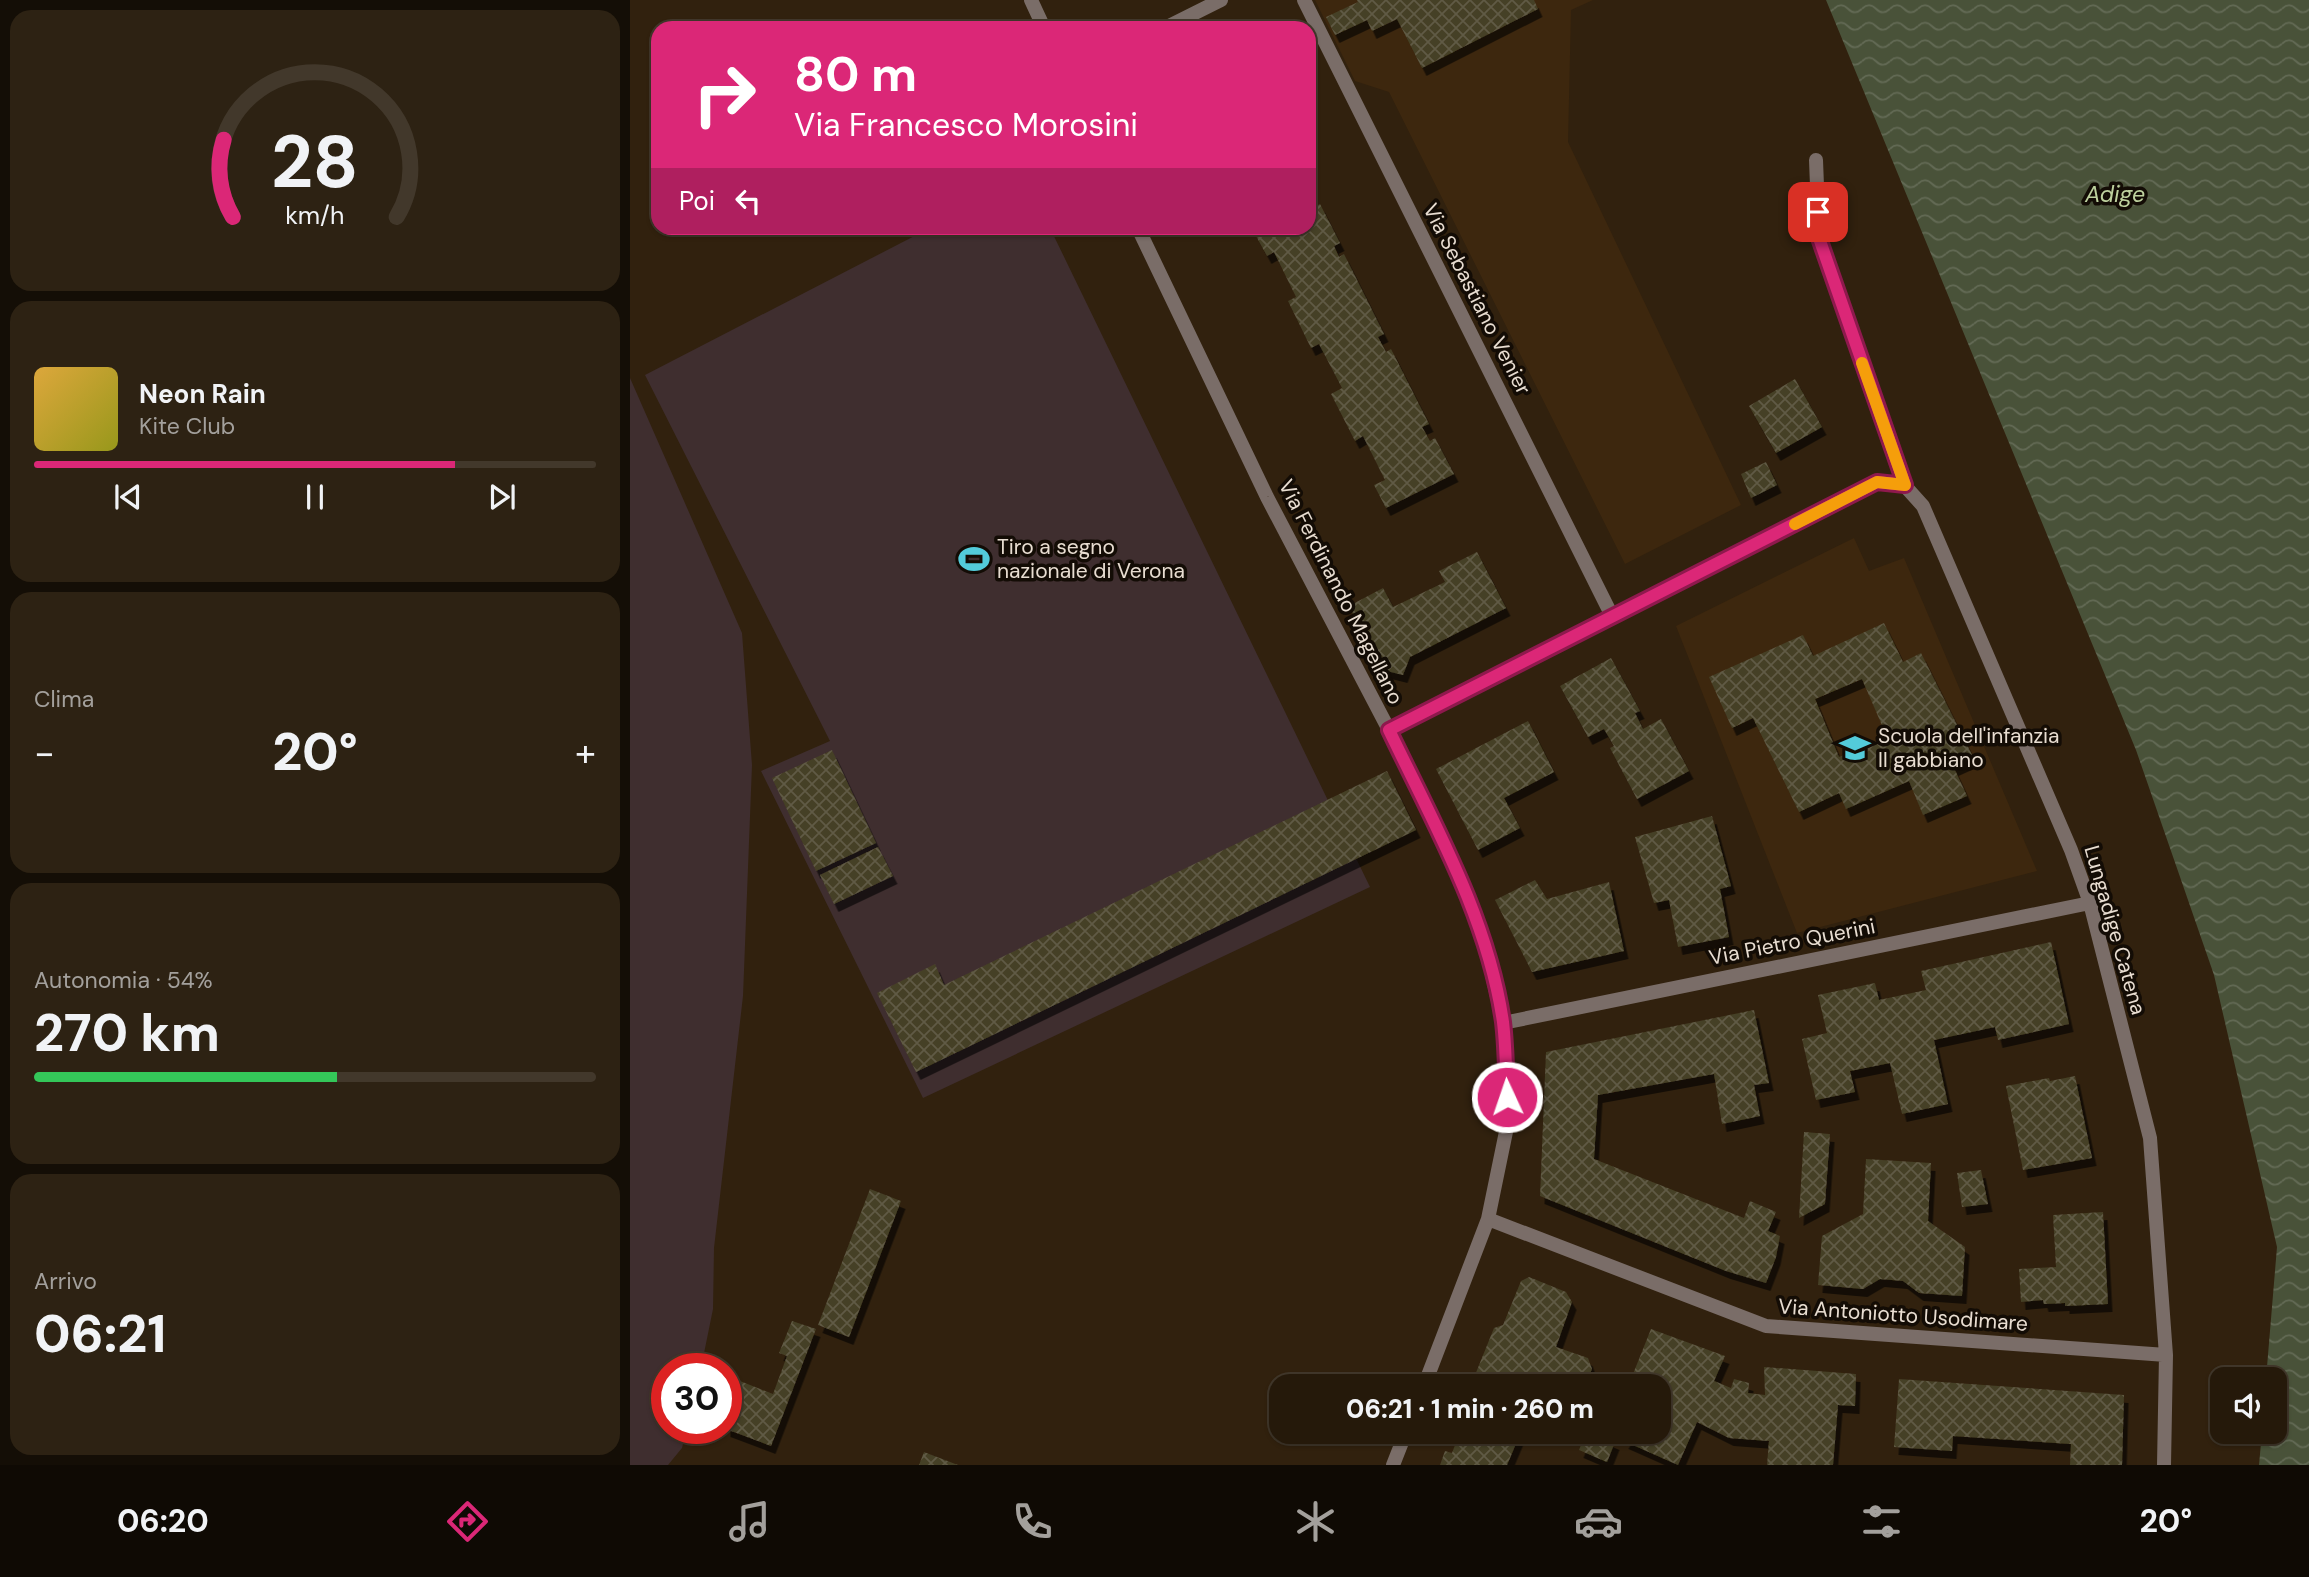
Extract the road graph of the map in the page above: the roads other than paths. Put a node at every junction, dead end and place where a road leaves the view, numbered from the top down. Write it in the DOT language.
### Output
graph roads {
  1 [pos="1031,0"];
  2 [pos="1221,0"];
  3 [pos="1304,0"];
  4 [pos="1041,21"];
  5 [pos="1179,21"];
  6 [pos="1314,21"];
  7 [pos="1316,24"];
  8 [pos="1816,160"];
  9 [pos="1141,235"];
  10 [pos="1905,485"];
  11 [pos="1612,616"];
  12 [pos="1389,730"];
  13 [pos="2090,903"];
  14 [pos="1503,1023"];
  15 [pos="1488,1219"];
  16 [pos="2166,1355"];
  17 [pos="1429,1374"];
  18 [pos="1401,1444"];
  19 [pos="1393,1465"];
  20 [pos="2164,1465"];
  1 -- 4 [label="street"];
  2 -- 5 [label="street"];
  3 -- 6 [label="street, Via Sebastiano Venier"];
  7 -- 11 [label="street, Via Sebastiano Venier"];
  8 -- 10 [label="street, Lungadige Catena"];
  9 -- 12 [label="street, Via Ferdinando Magellano"];
  10 -- 11 [label="street"];
  10 -- 13 [label="street, Lungadige Catena"];
  11 -- 12 [label="street"];
  12 -- 14 [label="street, Via Ferdinando Magellano"];
  13 -- 14 [label="street, Via Pietro Querini"];
  13 -- 16 [label="street, Lungadige Catena"];
  14 -- 15 [label="street, Via Ferdinando Magellano"];
  15 -- 16 [label="street, Via Antoniotto Usodimare"];
  15 -- 17 [label="street, Via Ferdinando Magellano"];
  16 -- 20 [label="street, Lungadige Catena"];
  18 -- 19 [label="street"];
}
